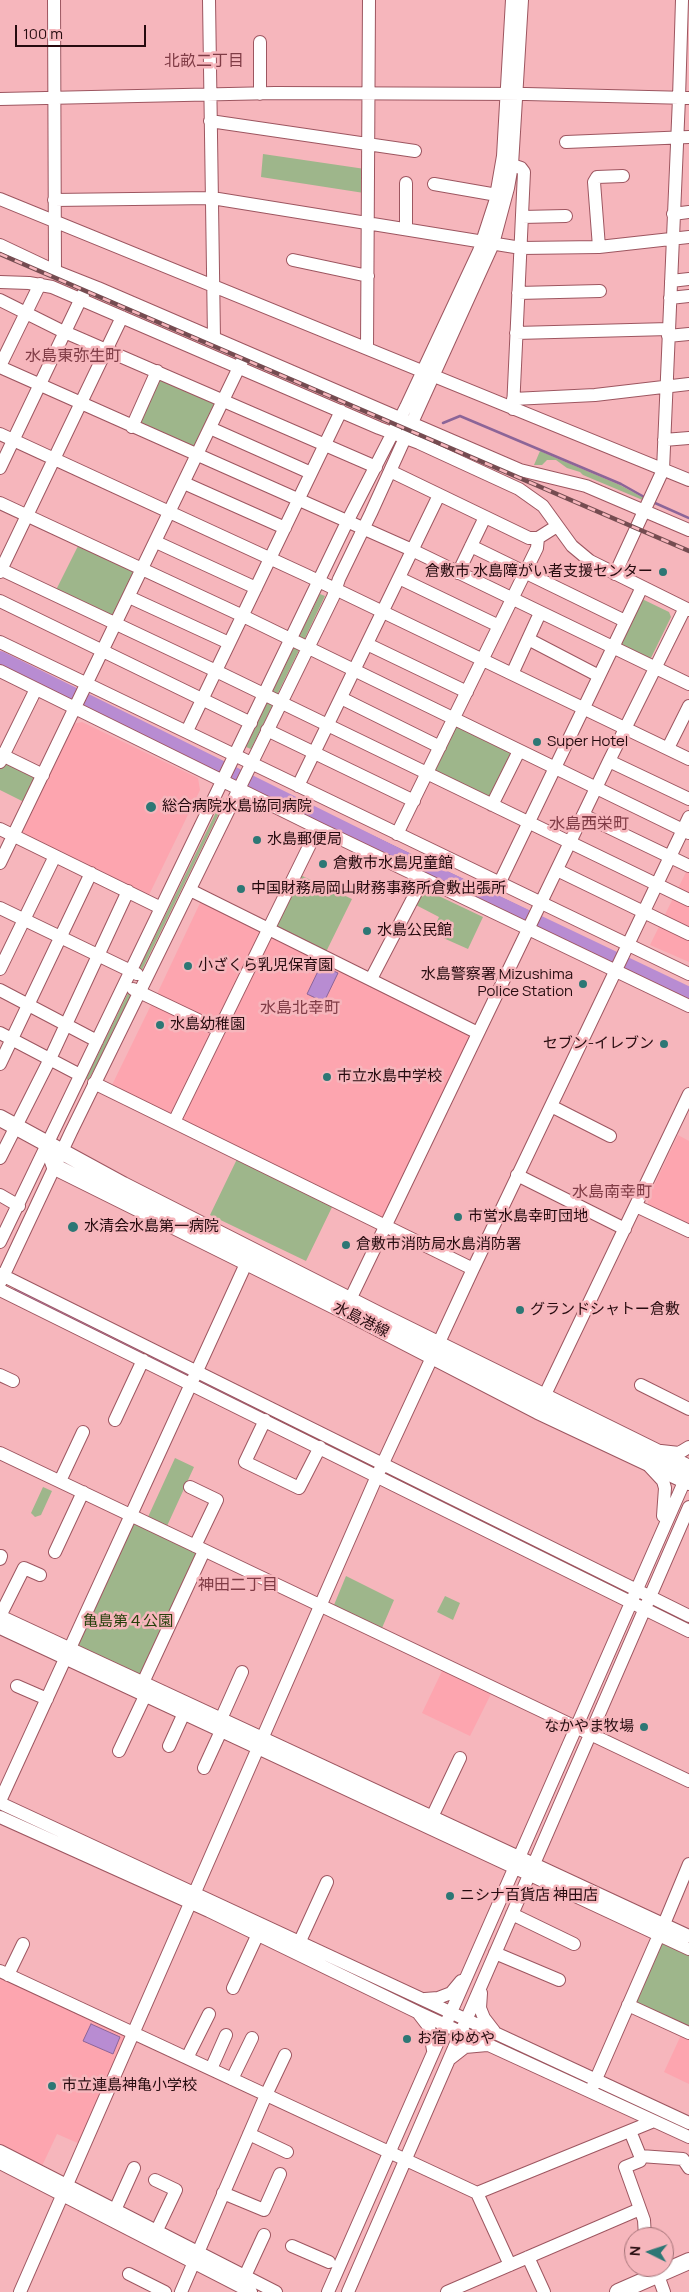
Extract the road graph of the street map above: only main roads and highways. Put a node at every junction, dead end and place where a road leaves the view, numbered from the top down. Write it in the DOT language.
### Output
graph roads {
  1 [pos="0,1118"];
  2 [pos="55,1148"];
  3 [pos="249,1257"];
  4 [pos="435,1350"];
  5 [pos="641,1453"];
  6 [pos="688,1475"];
  7 [pos="689,2261"];
  8 [pos="674,2266"];
  9 [pos="645,2277"];
  10 [pos="618,2292"];
  1 -- 2 [label="main road, 水島港線"];
  2 -- 3 [label="main road, 水島港線"];
  2 -- 3 [label="main road, 水島港線"];
  3 -- 4 [label="main road, 水島港線"];
  4 -- 5 [label="main road, 水島港線"];
  4 -- 5 [label="main road, 水島港線"];
  5 -- 6 [label="main road, 水島港線"];
  7 -- 8 [label="main road"];
  9 -- 10 [label="main road"];
}
